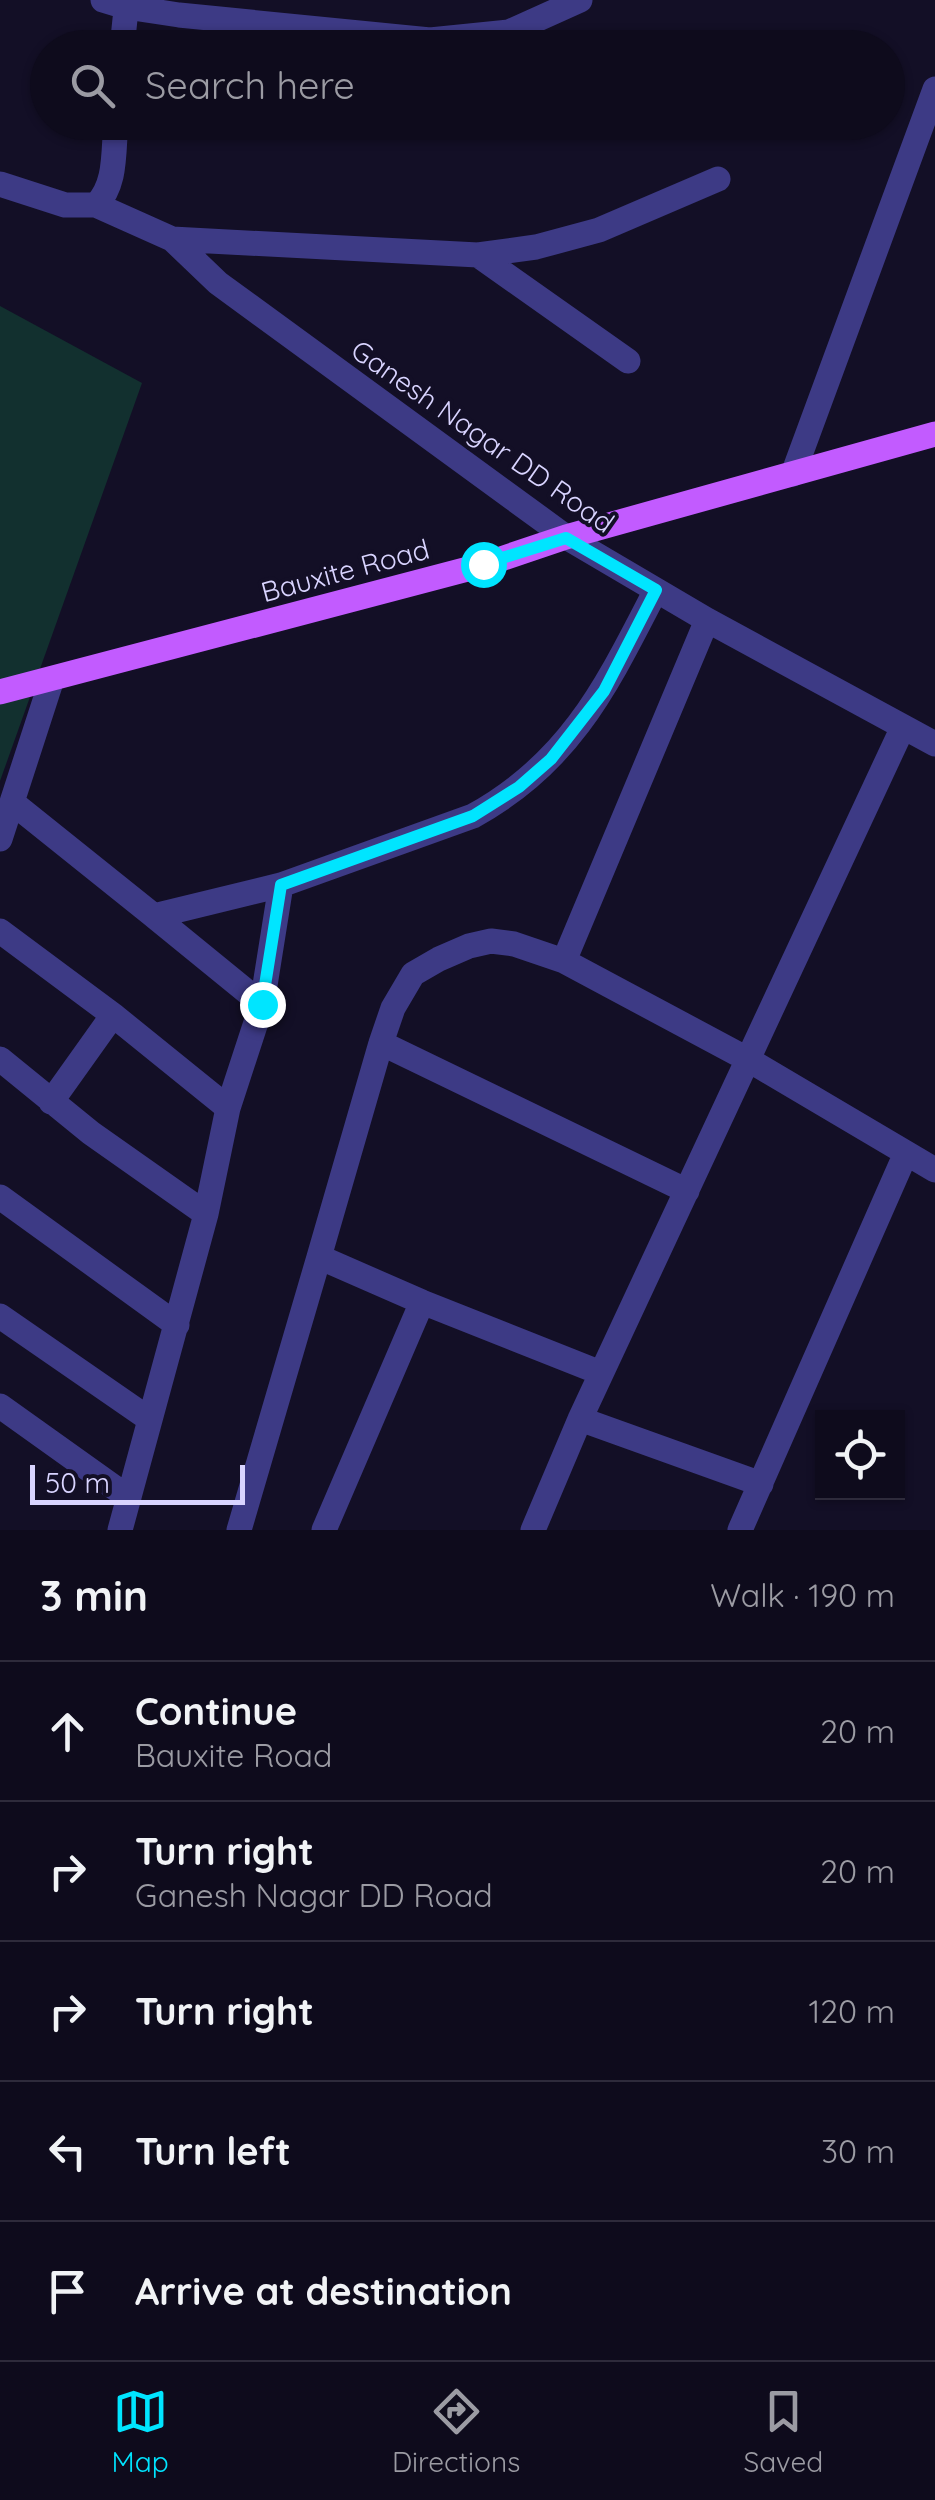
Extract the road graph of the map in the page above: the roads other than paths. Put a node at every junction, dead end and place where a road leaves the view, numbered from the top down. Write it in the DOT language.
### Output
graph roads {
  1 [pos="580,0"];
  2 [pos="119,2"];
  3 [pos="121,30"];
  4 [pos="329,30"];
  5 [pos="512,30"];
  6 [pos="935,89"];
  7 [pos="114,140"];
  8 [pos="718,179"];
  9 [pos="0,184"];
  10 [pos="96,206"];
  11 [pos="172,239"];
  12 [pos="478,255"];
  13 [pos="628,361"];
  14 [pos="935,434"];
  15 [pos="793,474"];
  16 [pos="566,538"];
  17 [pos="656,590"];
  18 [pos="707,620"];
  19 [pos="52,679"];
  20 [pos="0,692"];
  21 [pos="902,727"];
  22 [pos="935,744"];
  23 [pos="13,803"];
  24 [pos="0,839"];
  25 [pos="281,885"];
  26 [pos="154,916"];
  27 [pos="0,932"];
  28 [pos="564,961"];
  29 [pos="262,1004"];
  30 [pos="113,1015"];
  31 [pos="380,1043"];
  32 [pos="0,1059"];
  33 [pos="749,1060"];
  34 [pos="50,1102"];
  35 [pos="228,1108"];
  36 [pos="906,1153"];
  37 [pos="935,1170"];
  38 [pos="687,1191"];
  39 [pos="0,1197"];
  40 [pos="206,1214"];
  41 [pos="319,1257"];
  42 [pos="422,1302"];
  43 [pos="0,1316"];
  44 [pos="177,1326"];
  45 [pos="601,1374"];
  46 [pos="0,1406"];
  47 [pos="149,1419"];
  48 [pos="580,1419"];
  49 [pos="761,1484"];
  50 [pos="129,1498"];
  51 [pos="120,1530"];
  52 [pos="239,1530"];
  53 [pos="324,1530"];
  54 [pos="533,1530"];
  55 [pos="740,1530"];
  1 -- 5 [label="street"];
  2 -- 3 [label="street"];
  2 -- 4 [label="street"];
  6 -- 15 [label="street"];
  7 -- 10 [label="street"];
  8 -- 12 [label="street"];
  9 -- 10 [label="street"];
  10 -- 11 [label="street"];
  11 -- 12 [label="street"];
  11 -- 16 [label="street, Ganesh Nagar DD Road"];
  12 -- 13 [label="street"];
  14 -- 15 [label="main road, Bauxite Road"];
  15 -- 16 [label="main road, Bauxite Road"];
  16 -- 17 [label="street, Ganesh Nagar DD Road"];
  16 -- 19 [label="main road, Bauxite Road"];
  17 -- 18 [label="street, Ganesh Nagar DD Road"];
  17 -- 25 [label="street"];
  18 -- 21 [label="street, Ganesh Nagar DD Road"];
  18 -- 28 [label="street"];
  19 -- 20 [label="main road, Bauxite Road"];
  19 -- 23 [label="street"];
  21 -- 22 [label="street, Ganesh Nagar DD Road"];
  21 -- 33 [label="street"];
  23 -- 24 [label="street"];
  23 -- 26 [label="street"];
  25 -- 26 [label="street"];
  25 -- 29 [label="street"];
  26 -- 29 [label="street"];
  27 -- 30 [label="street"];
  28 -- 31 [label="street"];
  28 -- 33 [label="street"];
  29 -- 35 [label="street"];
  30 -- 34 [label="street"];
  30 -- 35 [label="street"];
  31 -- 38 [label="street"];
  31 -- 41 [label="street"];
  32 -- 34 [label="street"];
  33 -- 36 [label="street"];
  33 -- 38 [label="street"];
  34 -- 40 [label="street"];
  35 -- 40 [label="street"];
  36 -- 37 [label="street"];
  36 -- 49 [label="street"];
  38 -- 45 [label="street"];
  39 -- 44 [label="street"];
  40 -- 44 [label="street"];
  41 -- 42 [label="street"];
  41 -- 52 [label="street"];
  42 -- 45 [label="street"];
  42 -- 53 [label="street"];
  43 -- 47 [label="street"];
  44 -- 47 [label="street"];
  45 -- 48 [label="street"];
  46 -- 50 [label="street"];
  47 -- 50 [label="street"];
  48 -- 49 [label="street"];
  48 -- 54 [label="street"];
  49 -- 55 [label="street"];
  50 -- 51 [label="street"];
}
